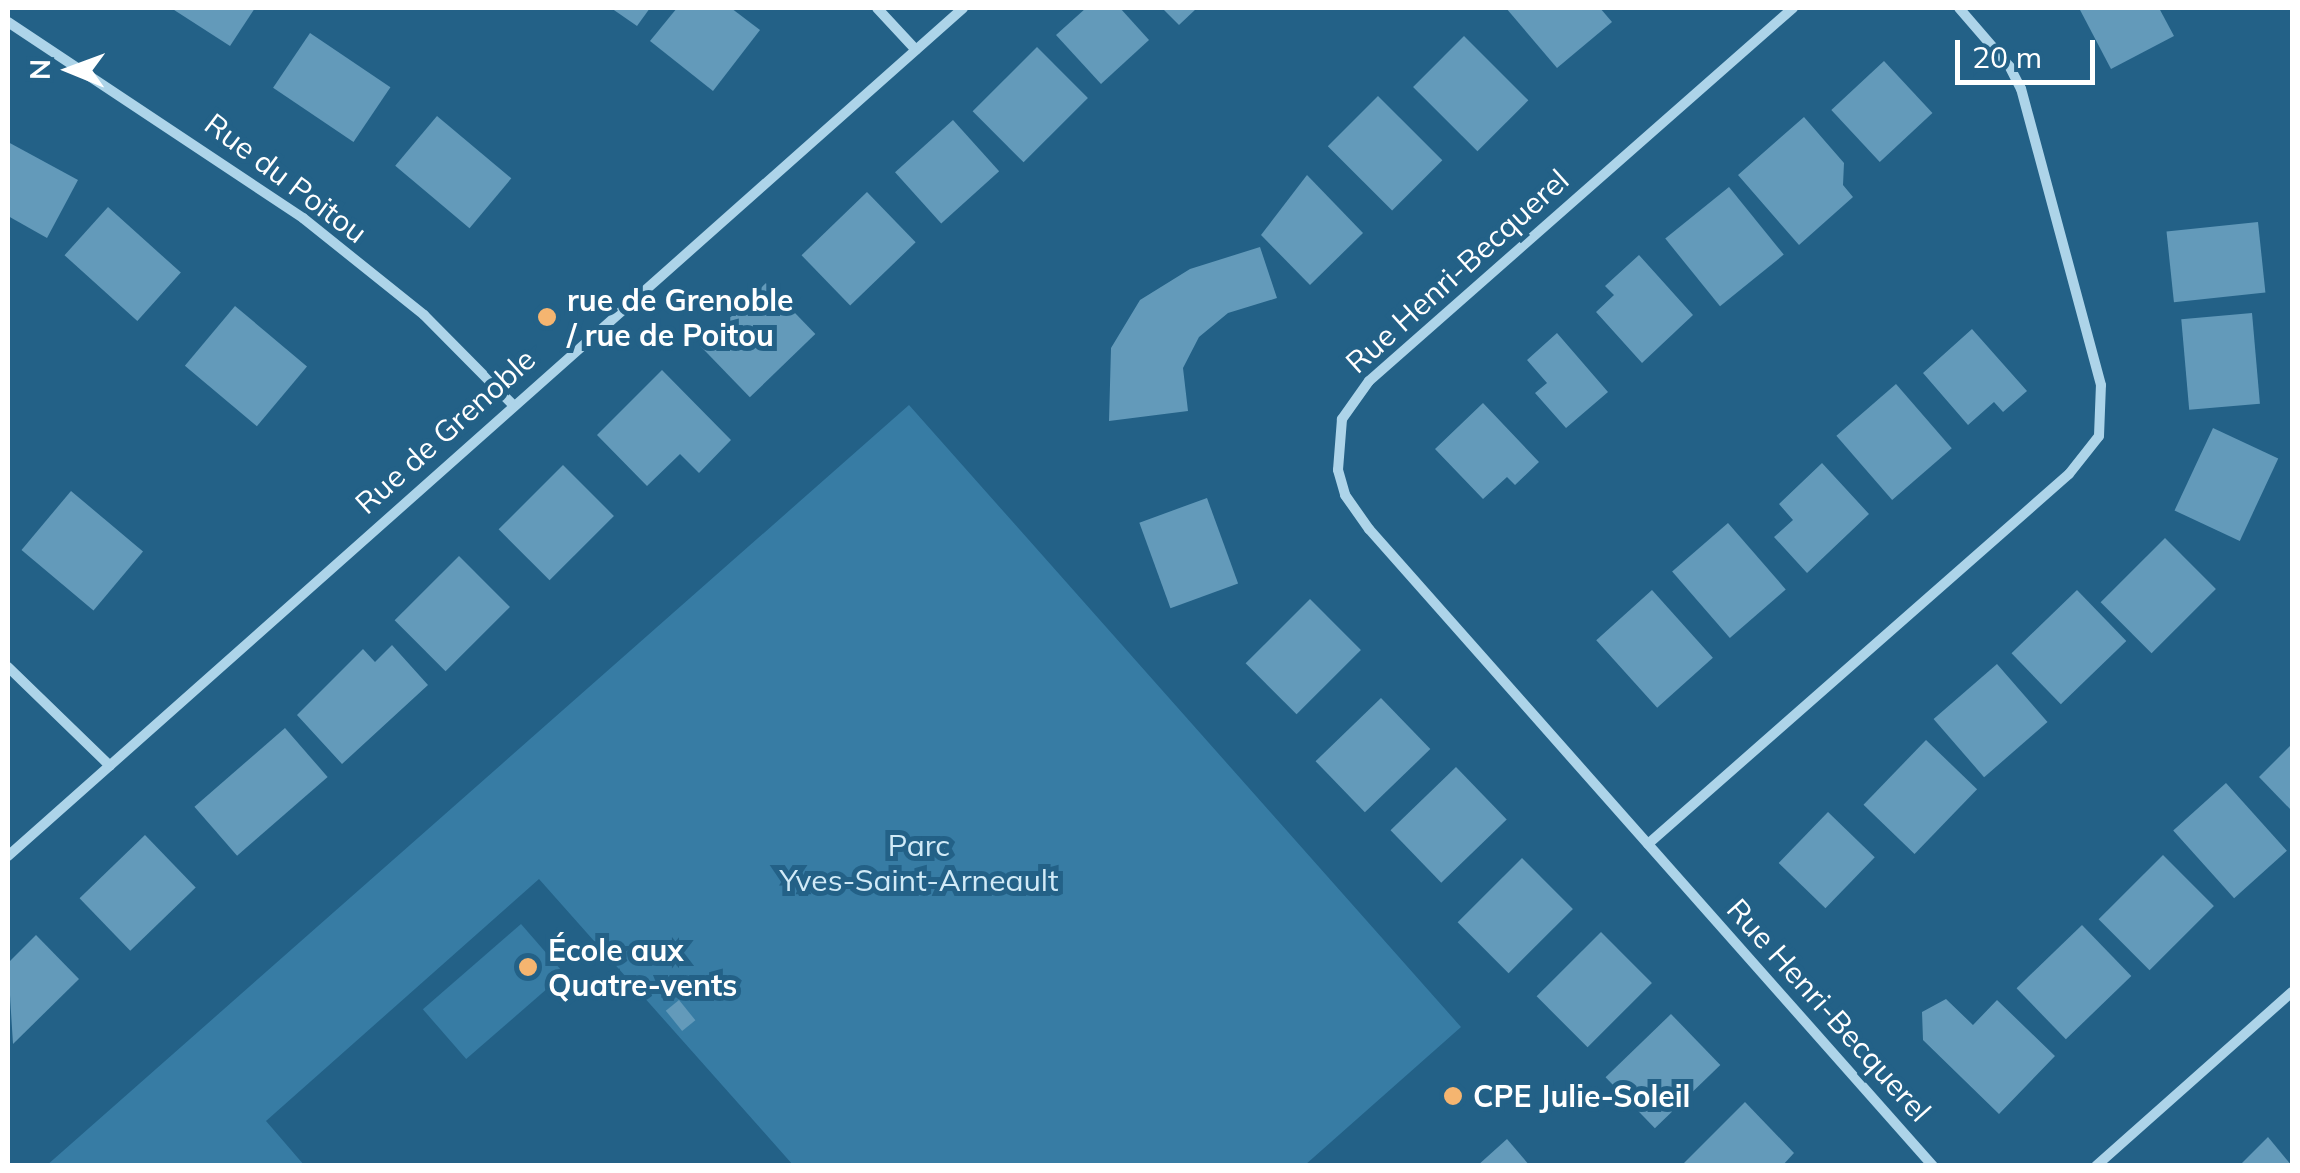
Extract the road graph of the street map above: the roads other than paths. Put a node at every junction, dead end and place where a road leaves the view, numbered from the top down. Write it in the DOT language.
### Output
graph roads {
  1 [pos="877,8"];
  2 [pos="963,8"];
  3 [pos="1792,8"];
  4 [pos="1958,8"];
  5 [pos="8,22"];
  6 [pos="916,50"];
  7 [pos="512,404"];
  8 [pos="8,667"];
  9 [pos="110,766"];
  10 [pos="1648,844"];
  11 [pos="8,856"];
  12 [pos="2292,992"];
  13 [pos="1933,1166"];
  14 [pos="2096,1166"];
  1 -- 6 [label="street"];
  2 -- 6 [label="street, Rue de Grenoble"];
  3 -- 10 [label="street, Rue Henri-Becquerel"];
  4 -- 10 [label="street"];
  5 -- 7 [label="street, Rue du Poitou"];
  6 -- 7 [label="street, Rue de Grenoble"];
  7 -- 9 [label="street, Rue de Grenoble"];
  8 -- 9 [label="street"];
  9 -- 11 [label="street, Rue de Grenoble"];
  10 -- 13 [label="street, Rue Henri-Becquerel"];
  12 -- 14 [label="street"];
}
